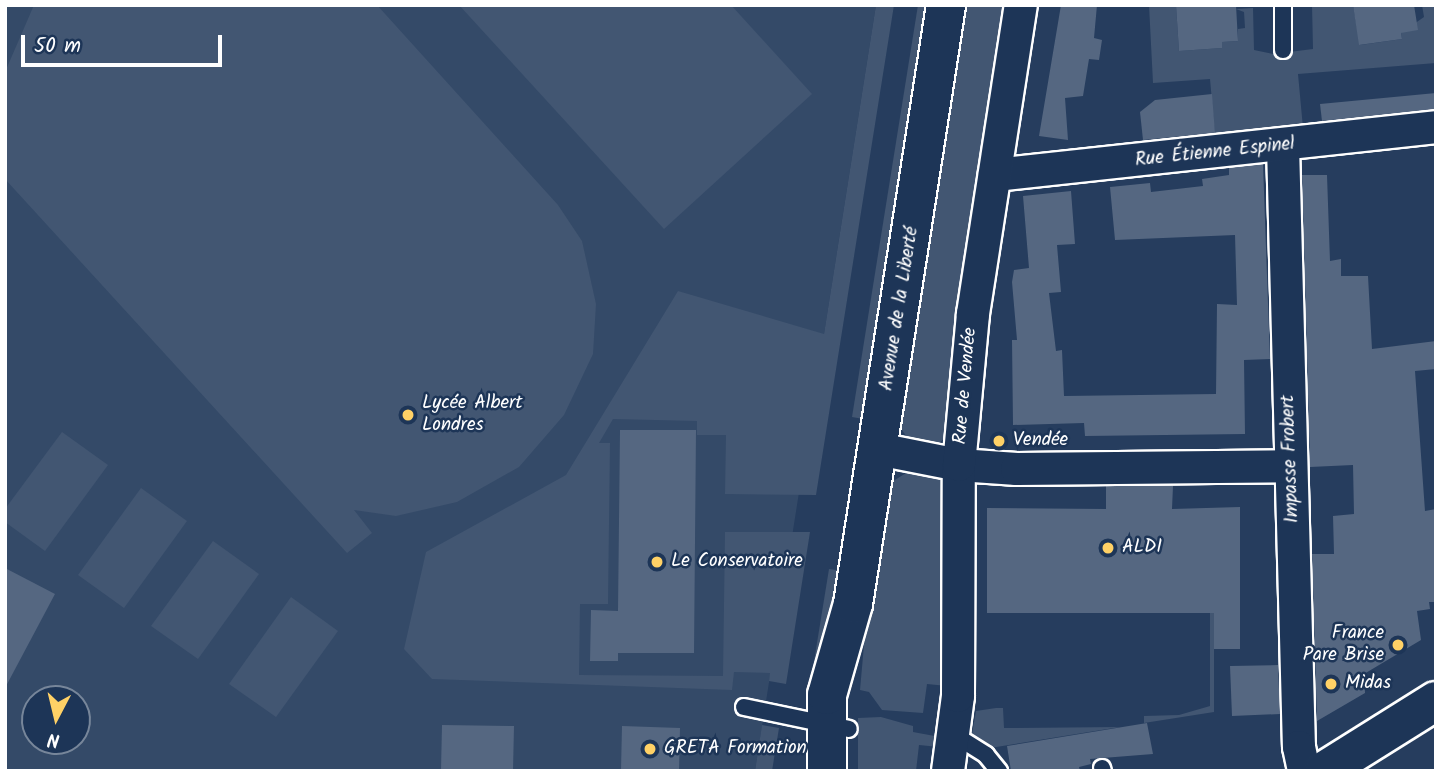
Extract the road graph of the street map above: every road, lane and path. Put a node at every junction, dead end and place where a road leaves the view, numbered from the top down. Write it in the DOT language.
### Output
graph roads {
  1 [pos="1021,5"];
  2 [pos="1283,5"];
  3 [pos="947,8"];
  4 [pos="1283,50"];
  5 [pos="1436,127"];
  6 [pos="1283,146"];
  7 [pos="995,176"];
  8 [pos="878,450"];
  9 [pos="960,465"];
  10 [pos="1291,466"];
  11 [pos="1436,701"];
  12 [pos="744,706"];
  13 [pos="837,726"];
  14 [pos="953,734"];
  15 [pos="827,771"];
  16 [pos="850,771"];
  17 [pos="948,771"];
  18 [pos="999,771"];
  19 [pos="1304,771"];
  20 [pos="1324,771"];
  1 -- 7 [label="street, Rue de Vendée"];
  2 -- 4 [label="lane"];
  3 -- 8 [label="main road, Avenue de la Liberté"];
  5 -- 6 [label="street, Rue Étienne Espinel"];
  6 -- 7 [label="street, Rue Étienne Espinel"];
  6 -- 10 [label="street, Impasse Frobert"];
  7 -- 9 [label="street, Rue de Vendée"];
  8 -- 9 [label="street"];
  8 -- 13 [label="main road, Avenue de la Liberté"];
  9 -- 10 [label="street"];
  9 -- 14 [label="street, Rue de Vendée"];
  10 -- 19 [label="street, Impasse Frobert"];
  11 -- 20 [label="main road"];
  12 -- 13 [label="lane"];
  13 -- 15 [label="main road, Avenue de la Liberté"];
  13 -- 16 [label="main road, Avenue de la Liberté"];
  14 -- 17 [label="street, Rue de Vendée"];
  14 -- 18 [label="lane"];
}
